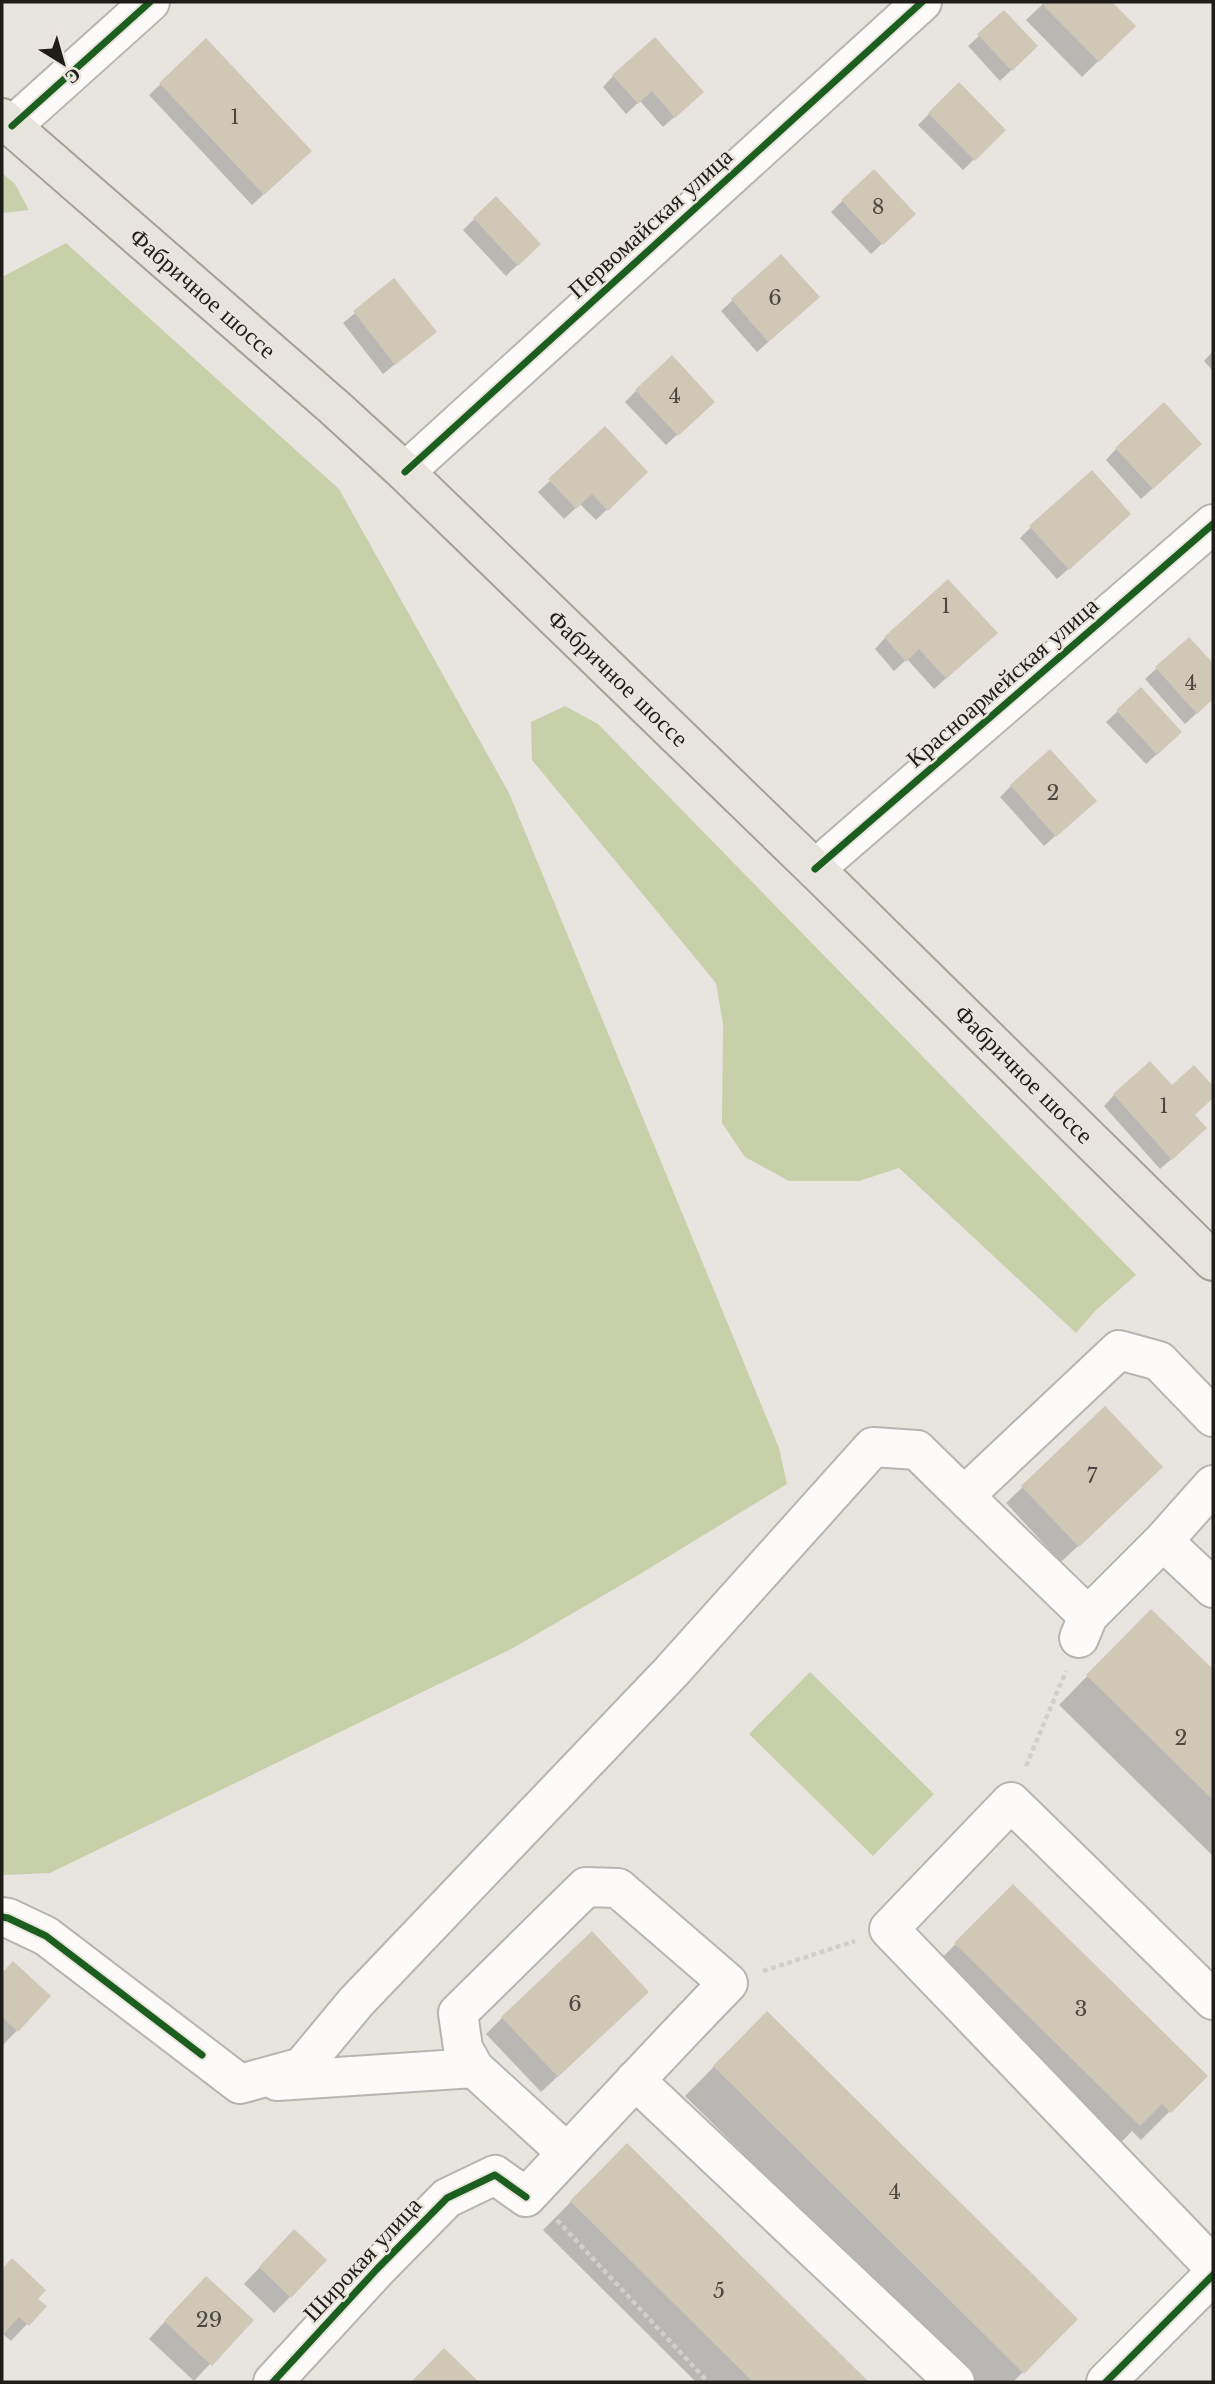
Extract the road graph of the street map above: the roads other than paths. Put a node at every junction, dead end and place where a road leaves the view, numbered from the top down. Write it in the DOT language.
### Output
graph roads {
  1 [pos="150,2"];
  2 [pos="922,2"];
  3 [pos="7,122"];
  4 [pos="405,472"];
  5 [pos="1213,524"];
  6 [pos="815,869"];
  7 [pos="1211,1254"];
  8 [pos="1213,1417"];
  9 [pos="1213,1485"];
  10 [pos="964,1496"];
  11 [pos="1163,1541"];
  12 [pos="1213,1588"];
  13 [pos="2,1917"];
  14 [pos="1213,2000"];
  15 [pos="474,2068"];
  16 [pos="635,2080"];
  17 [pos="240,2084"];
  18 [pos="567,2153"];
  19 [pos="1213,2266"];
  20 [pos="1213,2275"];
  21 [pos="273,2382"];
  22 [pos="955,2382"];
  23 [pos="1106,2382"];
  1 -- 3 [label="street"];
  2 -- 4 [label="street, Первомайская улица"];
  3 -- 4 [label="main road, Фабричное шоссе"];
  4 -- 6 [label="main road, Фабричное шоссе"];
  5 -- 6 [label="street, Красноармейская улица"];
  6 -- 7 [label="main road, Фабричное шоссе"];
  8 -- 10 [label="street"];
  9 -- 11 [label="street"];
  10 -- 11 [label="street"];
  10 -- 17 [label="street"];
  11 -- 12 [label="street"];
  13 -- 17 [label="street"];
  14 -- 19 [label="street"];
  15 -- 16 [label="street"];
  15 -- 17 [label="street"];
  15 -- 18 [label="street"];
  16 -- 18 [label="street"];
  16 -- 22 [label="street"];
  18 -- 21 [label="street, Широкая улица"];
  20 -- 23 [label="street"];
}
